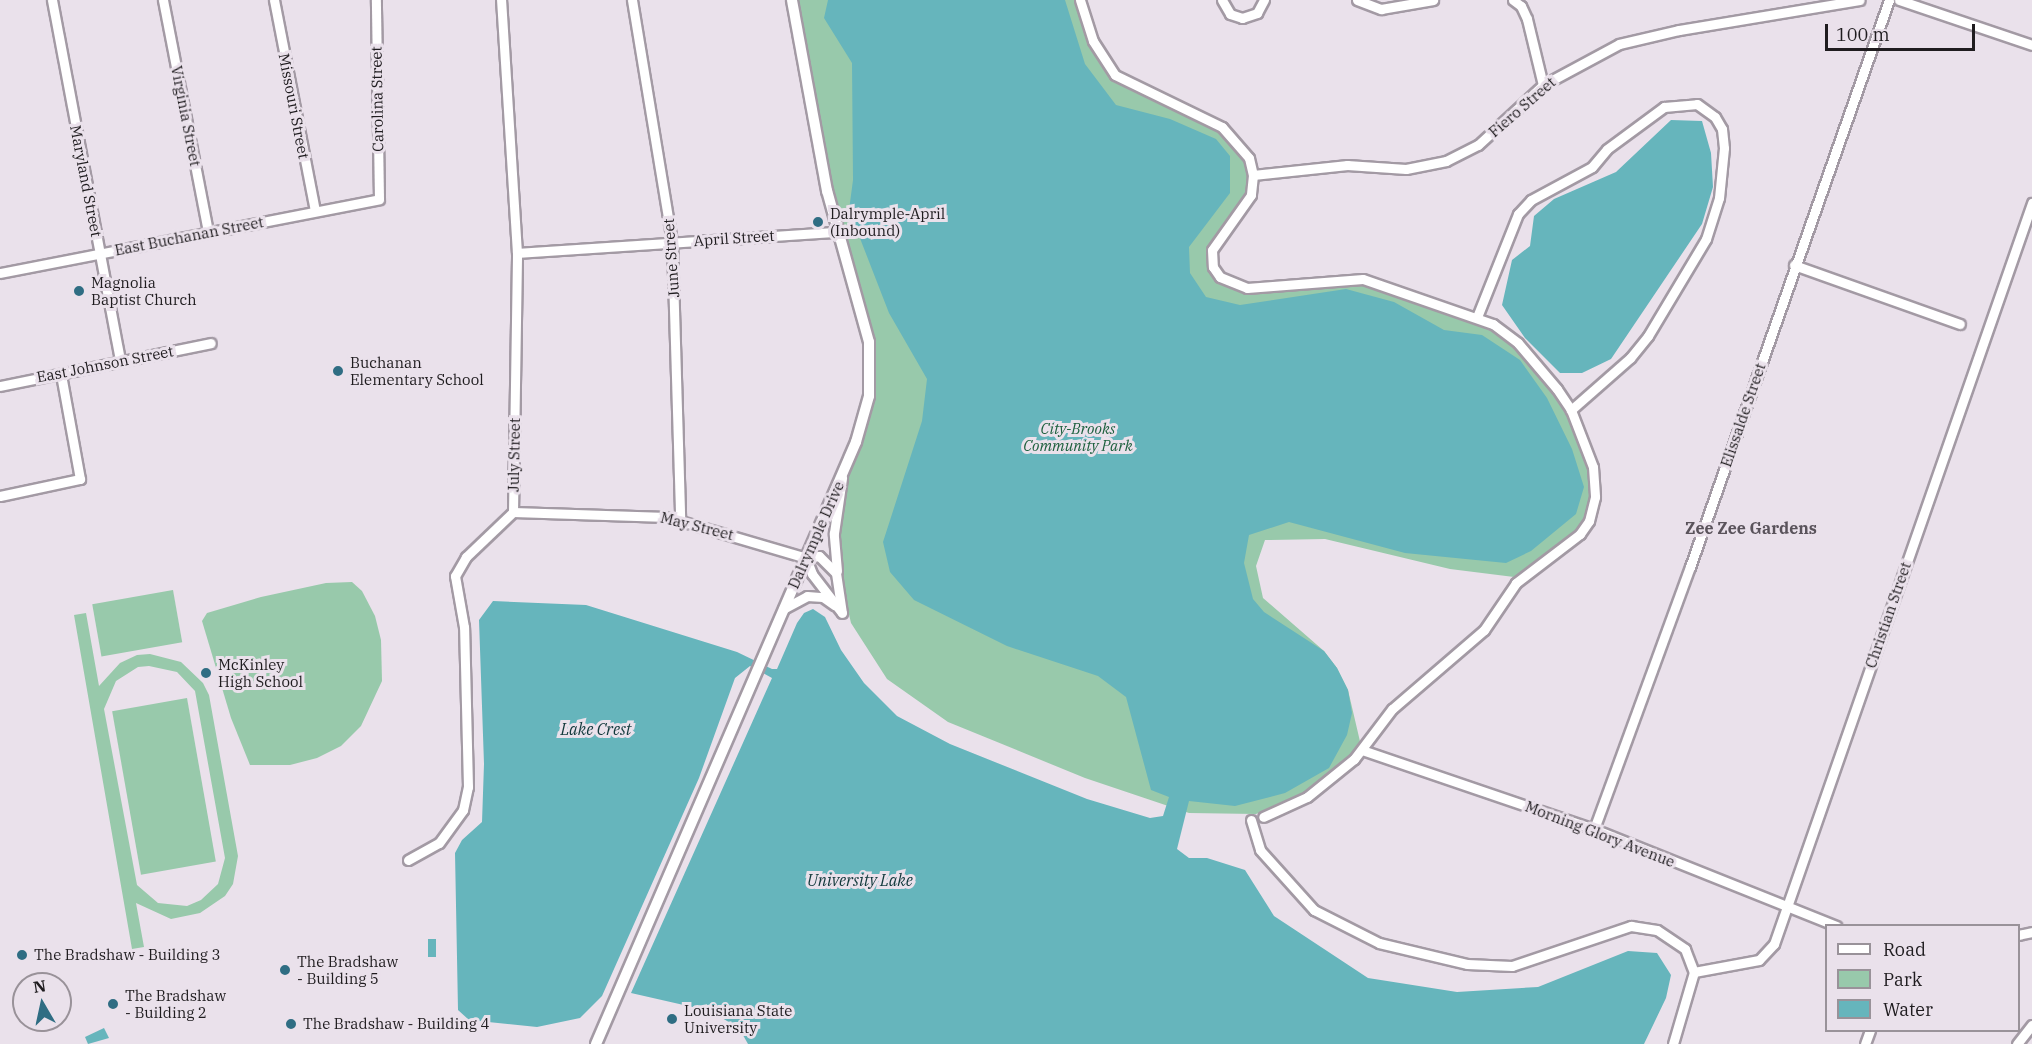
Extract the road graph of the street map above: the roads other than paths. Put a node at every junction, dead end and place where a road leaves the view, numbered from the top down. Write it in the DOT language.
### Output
graph roads {
  1 [pos="52,0"];
  2 [pos="163,0"];
  3 [pos="274,0"];
  4 [pos="376,0"];
  5 [pos="501,0"];
  6 [pos="632,0"];
  7 [pos="792,0"];
  8 [pos="1080,0"];
  9 [pos="1222,0"];
  10 [pos="1264,0"];
  11 [pos="1357,0"];
  12 [pos="1433,0"];
  13 [pos="1513,0"];
  14 [pos="1860,0"];
  15 [pos="1888,0"];
  16 [pos="1899,0"];
  17 [pos="2032,45"];
  18 [pos="1543,85"];
  19 [pos="1253,175"];
  20 [pos="379,199"];
  21 [pos="2032,203"];
  22 [pos="315,211"];
  23 [pos="841,231"];
  24 [pos="208,232"];
  25 [pos="672,243"];
  26 [pos="100,253"];
  27 [pos="517,253"];
  28 [pos="1794,265"];
  29 [pos="0,273"];
  30 [pos="1477,317"];
  31 [pos="1960,324"];
  32 [pos="211,343"];
  33 [pos="120,361"];
  34 [pos="61,374"];
  35 [pos="0,386"];
  36 [pos="1571,410"];
  37 [pos="843,475"];
  38 [pos="0,496"];
  39 [pos="513,512"];
  40 [pos="680,519"];
  41 [pos="806,558"];
  42 [pos="838,580"];
  43 [pos="837,608"];
  44 [pos="783,609"];
  45 [pos="1362,750"];
  46 [pos="1263,817"];
  47 [pos="1251,820"];
  48 [pos="1594,829"];
  49 [pos="408,860"];
  50 [pos="1786,907"];
  51 [pos="1831,924"];
  52 [pos="1694,972"];
  53 [pos="2032,1024"];
  54 [pos="596,1044"];
  55 [pos="1673,1044"];
  56 [pos="2017,1044"];
  1 -- 26 [label="street, Maryland Street"];
  2 -- 24 [label="street, Virginia Street"];
  3 -- 22 [label="street, Missouri Street"];
  4 -- 20 [label="street, Carolina Street"];
  5 -- 27 [label="street, July Street"];
  6 -- 25 [label="street, June Street"];
  7 -- 23 [label="street, Dalrymple Drive"];
  8 -- 19 [label="street"];
  9 -- 10 [label="street"];
  11 -- 12 [label="street"];
  13 -- 18 [label="street"];
  14 -- 18 [label="street, Fiero Street"];
  15 -- 28 [label="street, Elissalde Street"];
  16 -- 17 [label="street"];
  18 -- 19 [label="street, Fiero Street"];
  19 -- 30 [label="street"];
  20 -- 22 [label="street, East Buchanan Street"];
  21 -- 50 [label="street, Christian Street"];
  22 -- 24 [label="street, East Buchanan Street"];
  23 -- 25 [label="street, April Street"];
  23 -- 37 [label="street, Dalrymple Drive"];
  24 -- 26 [label="street, East Buchanan Street"];
  25 -- 27 [label="street, April Street"];
  25 -- 40 [label="street, June Street"];
  26 -- 29 [label="street, East Buchanan Street"];
  26 -- 33 [label="street, Maryland Street"];
  27 -- 39 [label="street, July Street"];
  28 -- 31 [label="street"];
  28 -- 48 [label="street, Elissalde Street"];
  30 -- 36 [label="street"];
  30 -- 36 [label="street"];
  32 -- 33 [label="street, East Johnson Street"];
  33 -- 34 [label="street, East Johnson Street"];
  34 -- 35 [label="street, East Johnson Street"];
  34 -- 38 [label="street"];
  36 -- 45 [label="street"];
  37 -- 41 [label="street, Dalrymple Drive"];
  37 -- 42 [label="street"];
  39 -- 40 [label="street, May Street"];
  39 -- 49 [label="street, July Street"];
  40 -- 41 [label="street, May Street"];
  41 -- 42 [label="street, May Street"];
  41 -- 43 [label="street"];
  41 -- 44 [label="street, Dalrymple Drive"];
  42 -- 43 [label="street"];
  43 -- 44 [label="street"];
  44 -- 54 [label="street, Dalrymple Drive"];
  45 -- 46 [label="street"];
  45 -- 48 [label="street, Morning Glory Avenue"];
  47 -- 52 [label="street"];
  48 -- 50 [label="street, Morning Glory Avenue"];
  50 -- 51 [label="street, Morning Glory Avenue"];
  50 -- 52 [label="street, Christian Street"];
  52 -- 55 [label="street"];
  53 -- 56 [label="street"];
}
